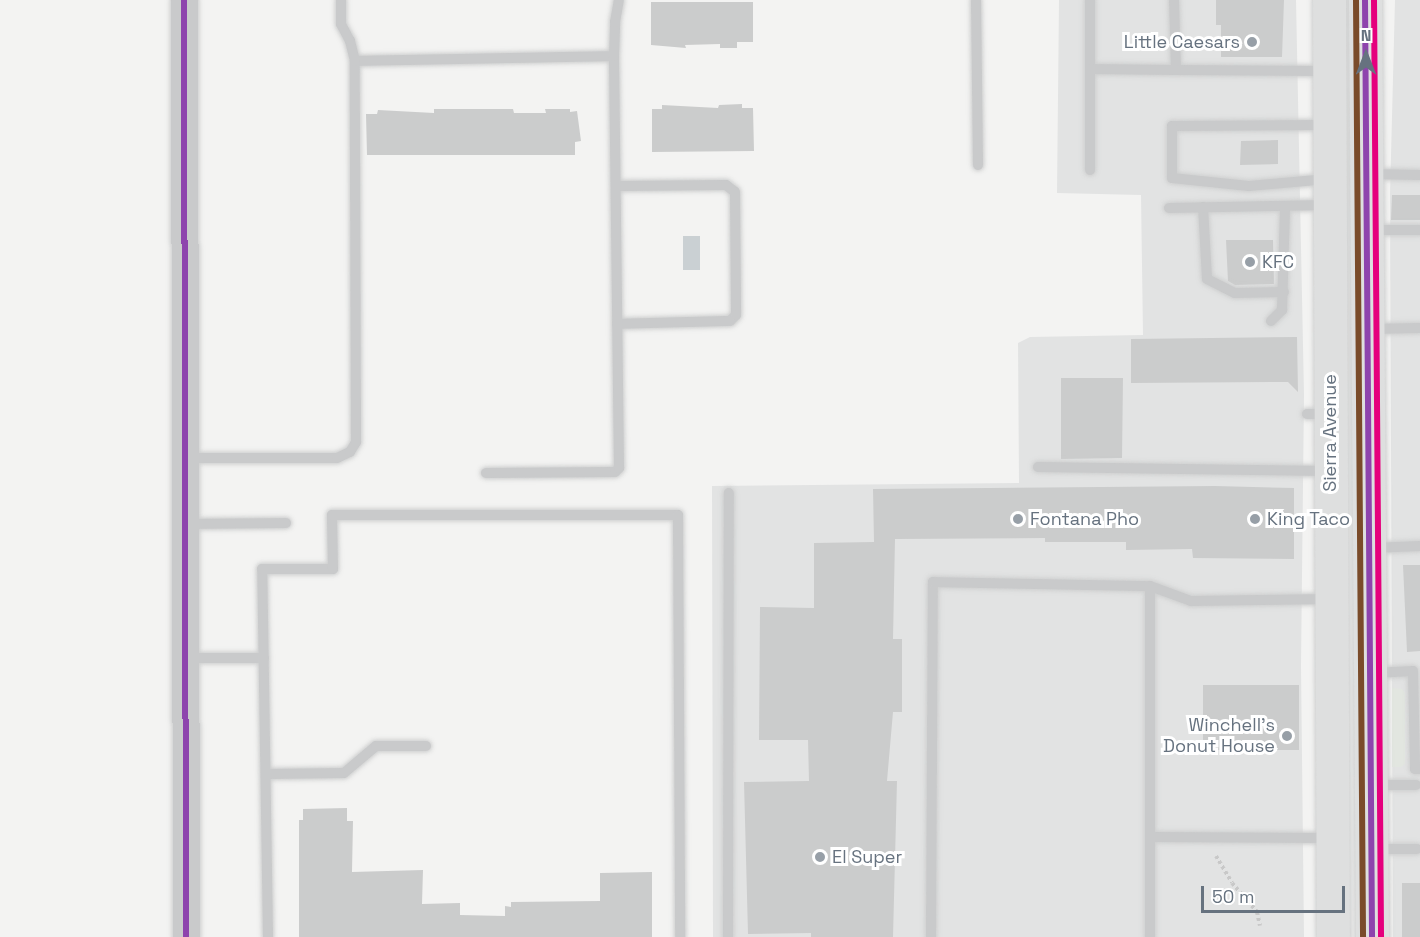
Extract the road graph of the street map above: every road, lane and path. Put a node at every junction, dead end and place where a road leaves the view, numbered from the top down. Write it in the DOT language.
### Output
graph roads {
  1 [pos="184,0"];
  2 [pos="341,0"];
  3 [pos="619,0"];
  4 [pos="976,0"];
  5 [pos="1090,0"];
  6 [pos="1174,0"];
  7 [pos="1329,0"];
  8 [pos="1365,0"];
  9 [pos="614,56"];
  10 [pos="355,61"];
  11 [pos="1090,69"];
  12 [pos="1176,70"];
  13 [pos="1329,70"];
  14 [pos="1329,125"];
  15 [pos="978,165"];
  16 [pos="1090,170"];
  17 [pos="1367,174"];
  18 [pos="1420,175"];
  19 [pos="616,186"];
  20 [pos="1329,192"];
  21 [pos="1285,206"];
  22 [pos="1203,207"];
  23 [pos="1169,208"];
  24 [pos="1367,230"];
  25 [pos="1420,230"];
  26 [pos="1284,292"];
  27 [pos="1271,321"];
  28 [pos="617,324"];
  29 [pos="1420,328"];
  30 [pos="1367,329"];
  31 [pos="1330,344"];
  32 [pos="185,458"];
  33 [pos="1038,467"];
  34 [pos="1330,471"];
  35 [pos="486,473"];
  36 [pos="729,493"];
  37 [pos="286,523"];
  38 [pos="185,524"];
  39 [pos="1420,546"];
  40 [pos="1370,548"];
  41 [pos="1149,586"];
  42 [pos="1331,599"];
  43 [pos="185,658"];
  44 [pos="264,658"];
  45 [pos="1371,673"];
  46 [pos="426,746"];
  47 [pos="1420,769"];
  48 [pos="266,774"];
  49 [pos="1371,785"];
  50 [pos="1416,785"];
  51 [pos="1150,837"];
  52 [pos="1332,838"];
  53 [pos="1372,849"];
  54 [pos="1417,849"];
  55 [pos="1216,856"];
  56 [pos="1260,927"];
  57 [pos="186,937"];
  58 [pos="268,937"];
  59 [pos="680,937"];
  60 [pos="728,937"];
  61 [pos="931,937"];
  62 [pos="1150,937"];
  63 [pos="1333,937"];
  64 [pos="1372,937"];
  1 -- 32 [label="street"];
  2 -- 10 [label="lane"];
  3 -- 9 [label="lane"];
  4 -- 15 [label="lane"];
  5 -- 11 [label="lane"];
  6 -- 12 [label="lane"];
  7 -- 13 [label="main road, Sierra Avenue"];
  8 -- 17 [label="main road"];
  9 -- 10 [label="lane"];
  9 -- 19 [label="lane"];
  10 -- 32 [label="lane"];
  11 -- 12 [label="lane"];
  11 -- 16 [label="lane"];
  12 -- 13 [label="lane"];
  13 -- 14 [label="main road, Sierra Avenue"];
  14 -- 20 [label="main road, Sierra Avenue"];
  14 -- 20 [label="lane"];
  17 -- 18 [label="lane"];
  17 -- 24 [label="main road"];
  19 -- 28 [label="lane"];
  19 -- 28 [label="lane"];
  20 -- 21 [label="lane"];
  20 -- 31 [label="main road, Sierra Avenue"];
  21 -- 22 [label="lane"];
  21 -- 26 [label="lane"];
  22 -- 23 [label="lane"];
  22 -- 26 [label="lane"];
  24 -- 25 [label="lane"];
  24 -- 30 [label="main road"];
  26 -- 27 [label="lane"];
  28 -- 35 [label="lane"];
  29 -- 30 [label="lane"];
  30 -- 40 [label="main road"];
  31 -- 34 [label="main road, Sierra Avenue"];
  31 -- 40 [label="main road"];
  32 -- 38 [label="street"];
  33 -- 34 [label="lane"];
  34 -- 42 [label="main road, Sierra Avenue"];
  36 -- 60 [label="lane"];
  37 -- 38 [label="lane"];
  38 -- 43 [label="street"];
  39 -- 40 [label="lane"];
  40 -- 45 [label="main road"];
  41 -- 42 [label="lane"];
  41 -- 51 [label="lane"];
  41 -- 61 [label="lane"];
  42 -- 52 [label="main road, Sierra Avenue"];
  43 -- 44 [label="lane"];
  43 -- 57 [label="street"];
  44 -- 48 [label="lane"];
  44 -- 59 [label="lane"];
  45 -- 47 [label="lane"];
  45 -- 49 [label="main road"];
  46 -- 48 [label="lane"];
  48 -- 58 [label="lane"];
  49 -- 50 [label="lane"];
  49 -- 53 [label="main road"];
  51 -- 52 [label="lane"];
  51 -- 62 [label="lane"];
  52 -- 63 [label="main road, Sierra Avenue"];
  53 -- 54 [label="lane"];
  53 -- 64 [label="main road"];
  55 -- 56 [label="path"];
}
